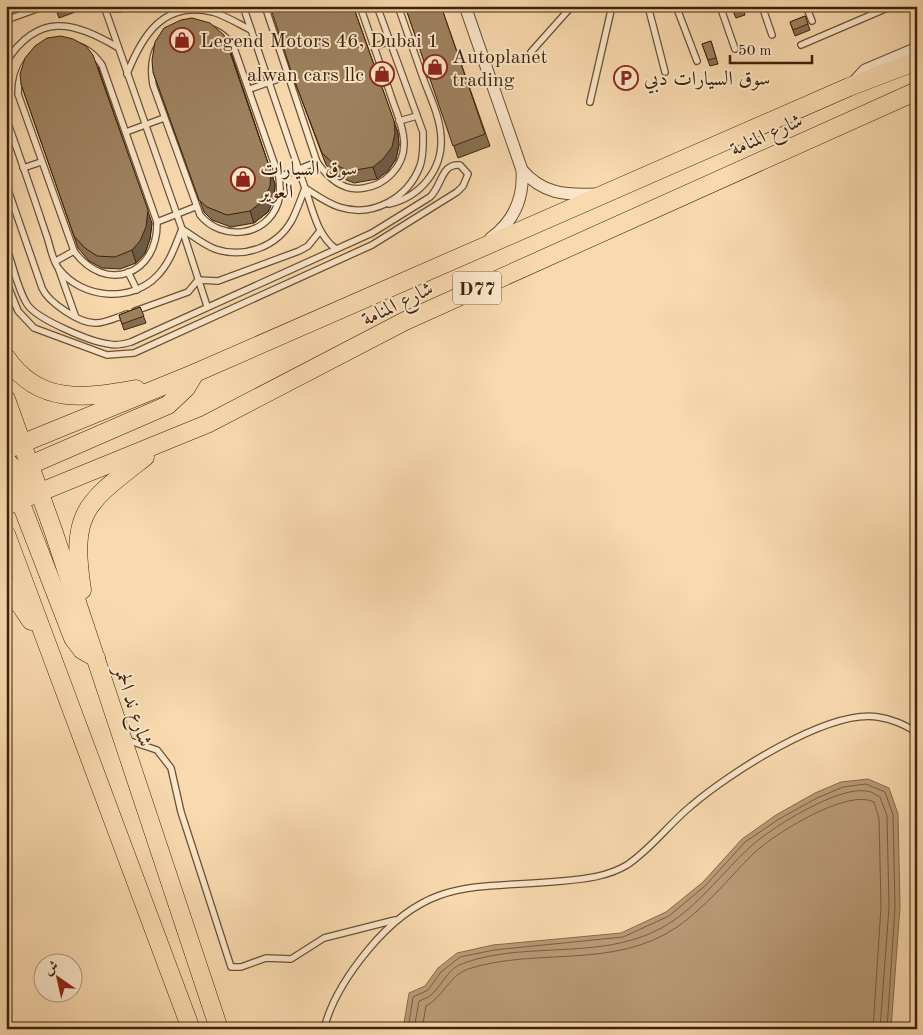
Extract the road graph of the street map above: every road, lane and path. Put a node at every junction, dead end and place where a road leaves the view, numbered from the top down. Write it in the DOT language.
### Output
graph roads {
  1 [pos="45,6"];
  2 [pos="129,6"];
  3 [pos="243,6"];
  4 [pos="265,6"];
  5 [pos="360,6"];
  6 [pos="377,6"];
  7 [pos="398,6"];
  8 [pos="465,6"];
  9 [pos="572,6"];
  10 [pos="612,6"];
  11 [pos="648,6"];
  12 [pos="676,6"];
  13 [pos="720,6"];
  14 [pos="762,6"];
  15 [pos="806,6"];
  16 [pos="892,6"];
  17 [pos="104,7"];
  18 [pos="173,9"];
  19 [pos="6,20"];
  20 [pos="812,21"];
  21 [pos="251,30"];
  22 [pos="772,35"];
  23 [pos="390,41"];
  24 [pos="801,45"];
  25 [pos="117,47"];
  26 [pos="374,47"];
  27 [pos="917,48"];
  28 [pos="736,49"];
  29 [pos="531,52"];
  30 [pos="917,60"];
  31 [pos="6,62"];
  32 [pos="697,62"];
  33 [pos="665,72"];
  34 [pos="127,74"];
  35 [pos="287,76"];
  36 [pos="269,82"];
  37 [pos="850,88"];
  38 [pos="250,89"];
  39 [pos="917,91"];
  40 [pos="590,102"];
  41 [pos="417,116"];
  42 [pos="6,118"];
  43 [pos="164,118"];
  44 [pos="399,121"];
  45 [pos="145,125"];
  46 [pos="126,132"];
  47 [pos="41,162"];
  48 [pos="317,162"];
  49 [pos="23,168"];
  50 [pos="299,169"];
  51 [pos="522,170"];
  52 [pos="279,177"];
  53 [pos="6,184"];
  54 [pos="305,188"];
  55 [pos="614,192"];
  56 [pos="385,204"];
  57 [pos="195,207"];
  58 [pos="177,214"];
  59 [pos="157,222"];
  60 [pos="182,229"];
  61 [pos="320,231"];
  62 [pos="6,246"];
  63 [pos="336,249"];
  64 [pos="74,251"];
  65 [pos="474,252"];
  66 [pos="56,261"];
  67 [pos="58,269"];
  68 [pos="128,272"];
  69 [pos="198,280"];
  70 [pos="6,281"];
  71 [pos="137,290"];
  72 [pos="207,306"];
  73 [pos="75,315"];
  74 [pos="6,358"];
  75 [pos="195,373"];
  76 [pos="171,383"];
  77 [pos="6,399"];
  78 [pos="162,443"];
  79 [pos="14,447"];
  80 [pos="12,481"];
  81 [pos="40,492"];
  82 [pos="8,540"];
  83 [pos="6,584"];
  84 [pos="90,640"];
  85 [pos="52,655"];
  86 [pos="96,658"];
  87 [pos="917,732"];
  88 [pos="122,739"];
  89 [pos="395,920"];
  90 [pos="191,1029"];
  91 [pos="218,1029"];
  92 [pos="324,1029"];
  1 -- 19 [label="lane"];
  2 -- 17 [label="lane"];
  3 -- 21 [label="lane"];
  4 -- 35 [label="lane"];
  5 -- 26 [label="lane"];
  6 -- 23 [label="lane"];
  7 -- 56 [label="lane"];
  8 -- 51 [label="street"];
  9 -- 29 [label="lane"];
  10 -- 40 [label="lane"];
  11 -- 33 [label="lane"];
  12 -- 32 [label="lane"];
  13 -- 28 [label="lane"];
  14 -- 22 [label="lane"];
  15 -- 20 [label="lane"];
  16 -- 24 [label="lane"];
  17 -- 25 [label="lane"];
  18 -- 21 [label="lane"];
  18 -- 34 [label="lane"];
  21 -- 36 [label="lane"];
  23 -- 26 [label="lane"];
  23 -- 41 [label="lane"];
  25 -- 31 [label="lane"];
  25 -- 34 [label="lane"];
  26 -- 44 [label="lane"];
  27 -- 37 [label="street"];
  30 -- 37 [label="main road, شارع المنامة / D77"];
  34 -- 45 [label="lane"];
  35 -- 36 [label="lane"];
  35 -- 48 [label="lane"];
  36 -- 38 [label="lane"];
  36 -- 50 [label="lane"];
  37 -- 55 [label="main road, شارع المنامة / D77"];
  38 -- 43 [label="lane"];
  38 -- 52 [label="lane"];
  39 -- 78 [label="main road, شارع المنامة / D77"];
  41 -- 44 [label="lane"];
  41 -- 56 [label="lane"];
  42 -- 49 [label="lane"];
  43 -- 45 [label="lane"];
  43 -- 57 [label="lane"];
  44 -- 48 [label="lane"];
  45 -- 46 [label="lane"];
  45 -- 58 [label="lane"];
  46 -- 47 [label="lane"];
  46 -- 59 [label="lane"];
  47 -- 49 [label="lane"];
  47 -- 64 [label="lane"];
  48 -- 50 [label="lane"];
  49 -- 66 [label="lane"];
  50 -- 52 [label="lane"];
  50 -- 54 [label="lane"];
  51 -- 55 [label="street"];
  51 -- 65 [label="street"];
  52 -- 57 [label="lane"];
  53 -- 73 [label="lane"];
  54 -- 56 [label="lane"];
  54 -- 60 [label="lane"];
  54 -- 61 [label="lane"];
  55 -- 65 [label="main road, شارع المنامة / D77"];
  57 -- 58 [label="lane"];
  58 -- 59 [label="lane"];
  58 -- 60 [label="lane"];
  59 -- 68 [label="lane"];
  60 -- 69 [label="lane"];
  60 -- 71 [label="lane"];
  61 -- 63 [label="lane"];
  61 -- 69 [label="lane"];
  62 -- 72 [label="lane"];
  63 -- 70 [label="lane"];
  63 -- 72 [label="lane"];
  64 -- 66 [label="lane"];
  64 -- 68 [label="lane"];
  65 -- 75 [label="main road, شارع المنامة / D77"];
  66 -- 67 [label="lane"];
  67 -- 71 [label="lane"];
  67 -- 73 [label="lane"];
  68 -- 71 [label="lane"];
  69 -- 72 [label="lane"];
  69 -- 73 [label="lane"];
  74 -- 76 [label="main road"];
  75 -- 76 [label="main road, شارع المنامة / D77"];
  75 -- 80 [label="main road"];
  76 -- 79 [label="main road, شارع المنامة / D77"];
  77 -- 79 [label="main road"];
  78 -- 81 [label="main road, شارع المنامة / D77"];
  78 -- 84 [label="main road"];
  79 -- 80 [label="main road"];
  80 -- 81 [label="main road"];
  80 -- 86 [label="main road"];
  81 -- 84 [label="main road, شارع ند الحمر"];
  82 -- 85 [label="main road"];
  83 -- 85 [label="main road"];
  84 -- 86 [label="main road, شارع ند الحمر"];
  85 -- 90 [label="main road"];
  86 -- 88 [label="main road, شارع ند الحمر"];
  87 -- 89 [label="lane"];
  88 -- 89 [label="lane"];
  88 -- 91 [label="main road, شارع ند الحمر"];
  89 -- 92 [label="lane"];
}
